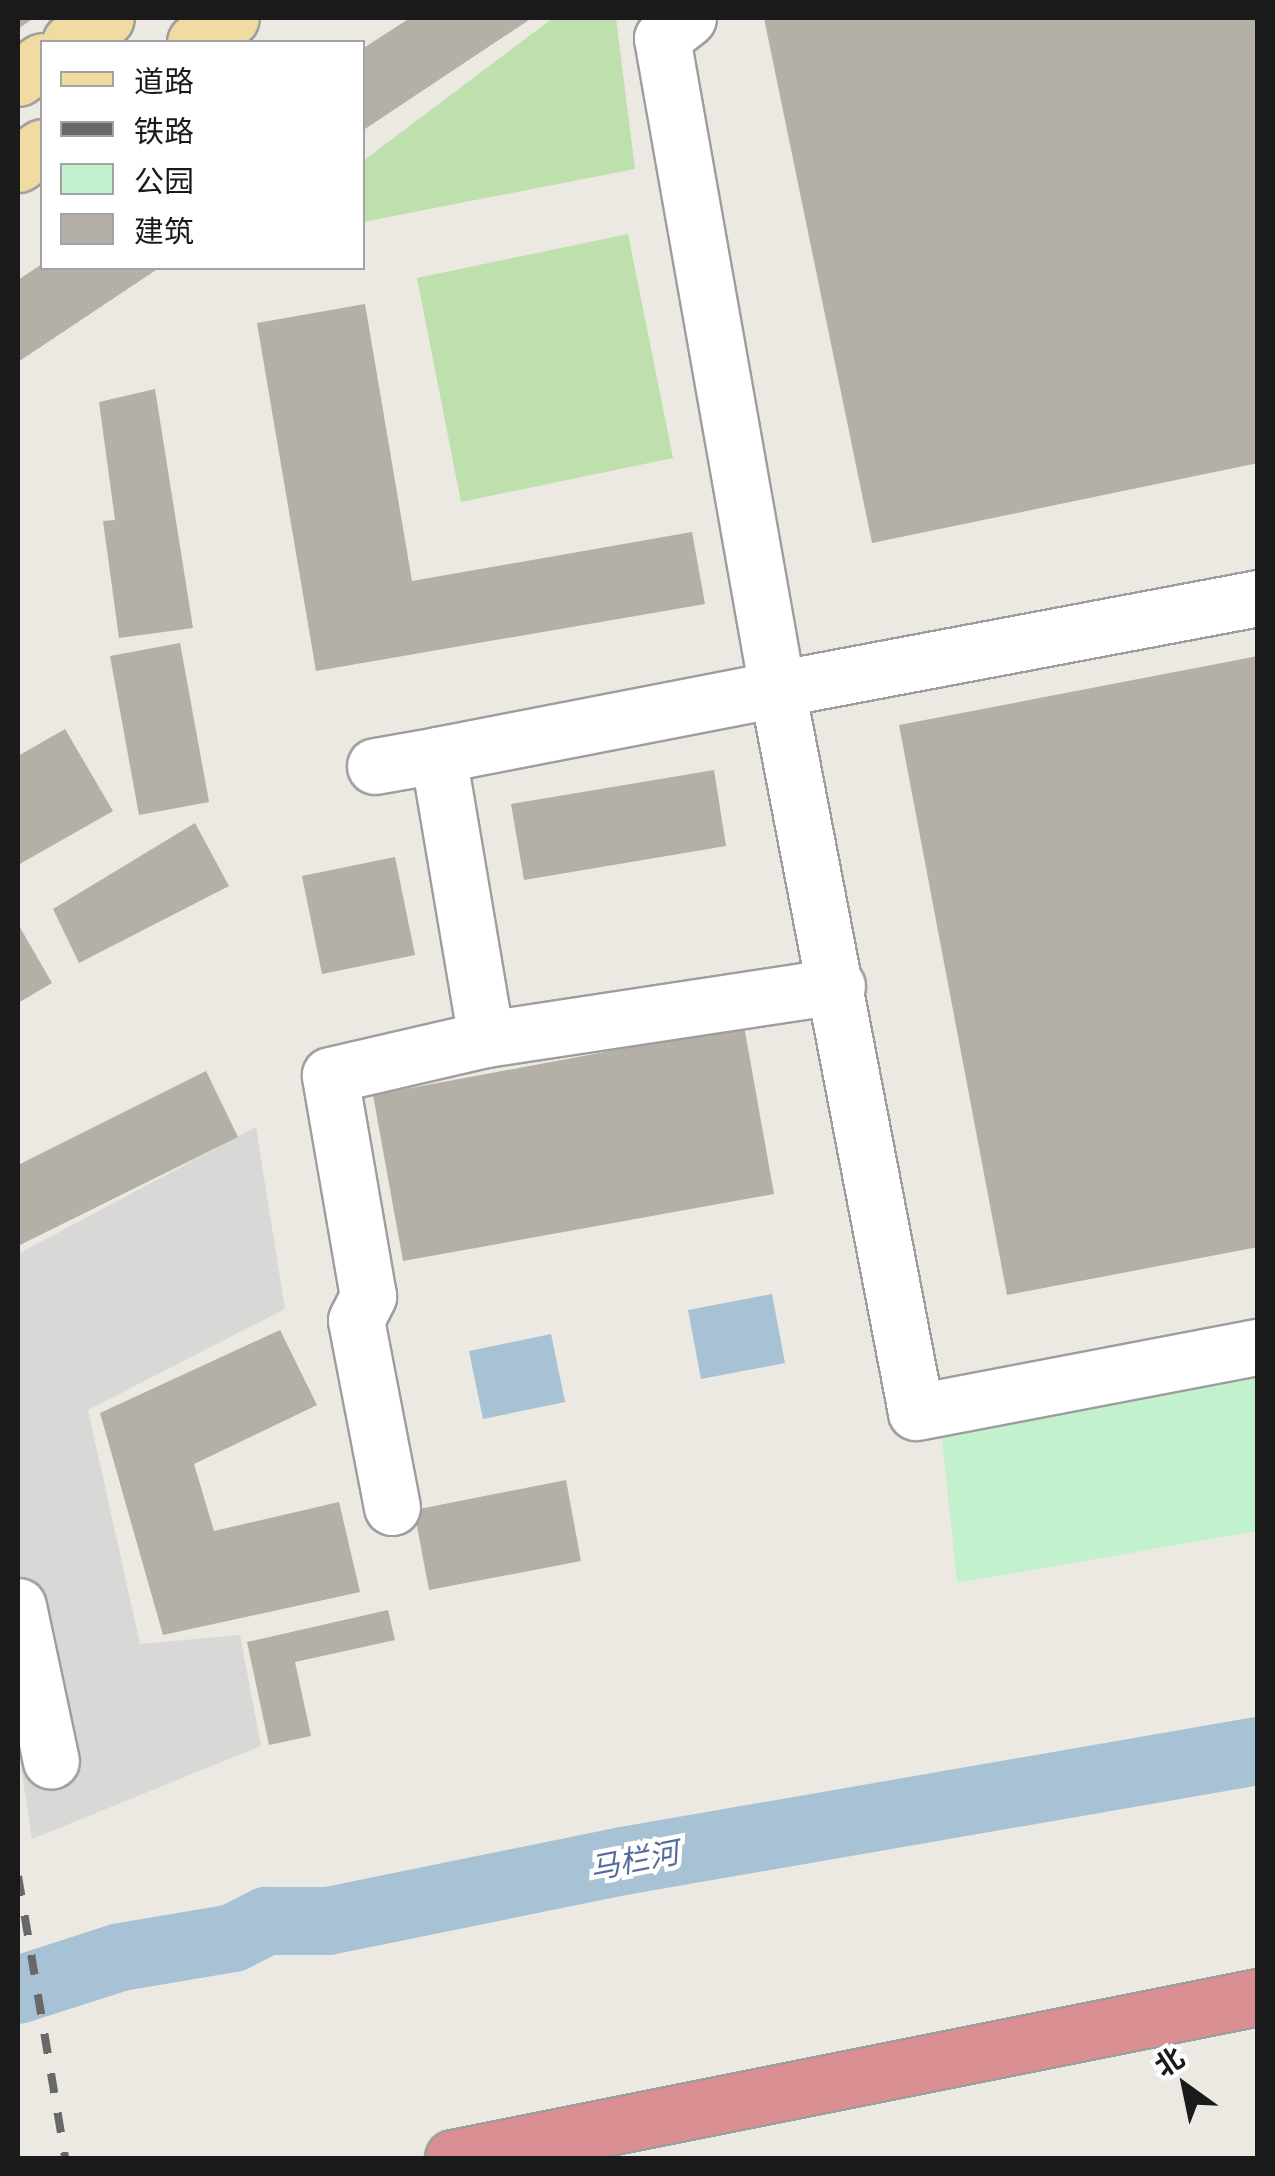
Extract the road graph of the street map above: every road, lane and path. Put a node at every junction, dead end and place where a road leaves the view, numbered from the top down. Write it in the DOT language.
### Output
graph roads {
  1 [pos="106,18"];
  2 [pos="232,18"];
  3 [pos="688,18"];
  4 [pos="73,40"];
  5 [pos="198,40"];
  6 [pos="40,62"];
  7 [pos="18,78"];
  8 [pos="40,148"];
  9 [pos="18,164"];
  10 [pos="1258,598"];
  11 [pos="778,689"];
  12 [pos="438,756"];
  13 [pos="376,766"];
  14 [pos="837,986"];
  15 [pos="486,1039"];
  16 [pos="1258,1347"];
  17 [pos="392,1506"];
  18 [pos="18,1606"];
  19 [pos="51,1762"];
  20 [pos="1258,1998"];
  21 [pos="1258,2031"];
  22 [pos="453,2158"];
  23 [pos="620,2158"];
  1 -- 4 [label="main road"];
  2 -- 5 [label="main road"];
  3 -- 11 [label="street"];
  6 -- 7 [label="main road"];
  8 -- 9 [label="main road"];
  10 -- 11 [label="street"];
  11 -- 12 [label="street"];
  11 -- 14 [label="street"];
  12 -- 13 [label="street"];
  12 -- 15 [label="street"];
  14 -- 15 [label="street"];
  14 -- 16 [label="street"];
  15 -- 17 [label="street"];
  18 -- 19 [label="street"];
  20 -- 22 [label="highway"];
  21 -- 23 [label="highway"];
}
